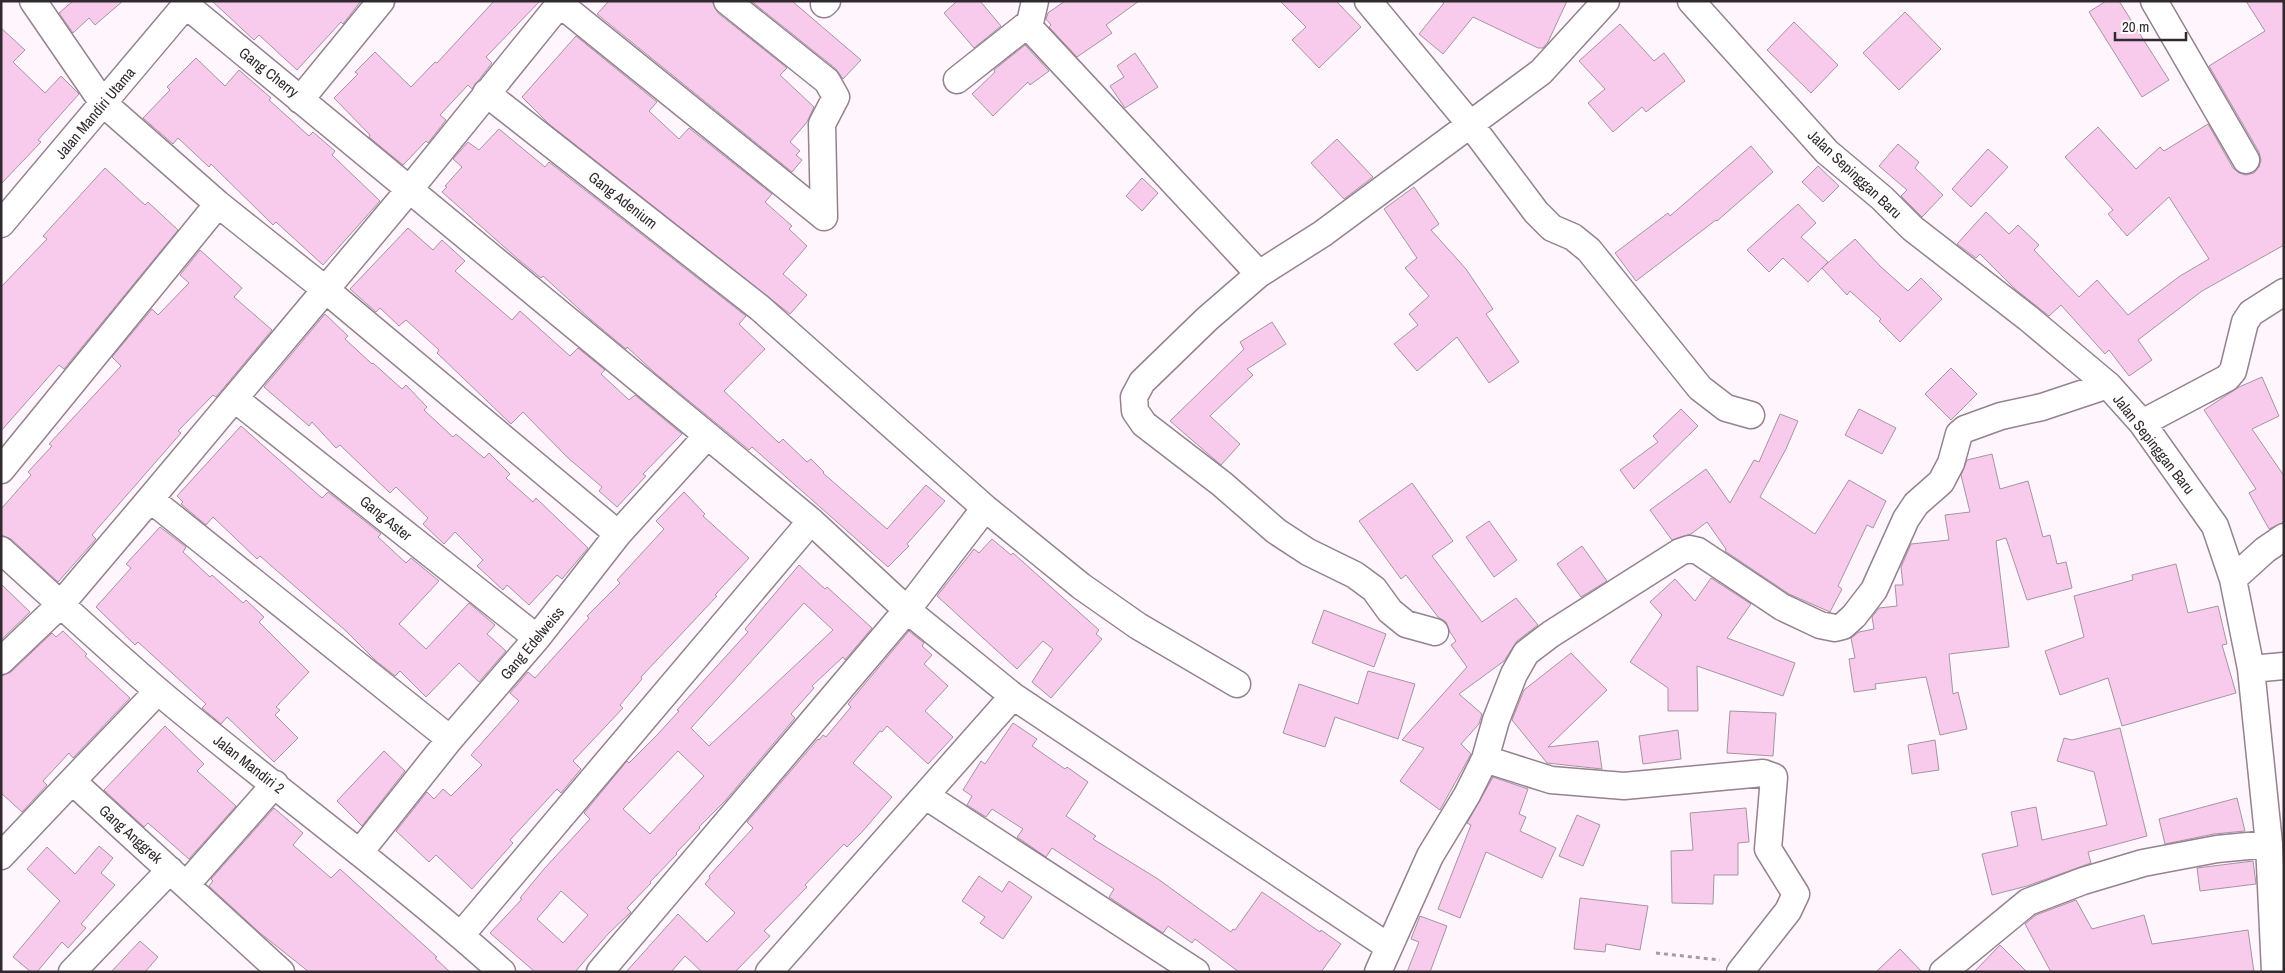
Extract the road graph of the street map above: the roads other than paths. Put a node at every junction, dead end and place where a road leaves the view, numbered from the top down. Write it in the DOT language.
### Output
graph roads {
  1 [pos="33,1"];
  2 [pos="381,1"];
  3 [pos="727,1"];
  4 [pos="1035,1"];
  5 [pos="1368,1"];
  6 [pos="1606,1"];
  7 [pos="1691,1"];
  8 [pos="2154,1"];
  9 [pos="561,2"];
  10 [pos="188,3"];
  11 [pos="1029,27"];
  12 [pos="957,80"];
  13 [pos="486,93"];
  14 [pos="300,100"];
  15 [pos="103,103"];
  16 [pos="1470,124"];
  17 [pos="2246,160"];
  18 [pos="409,190"];
  19 [pos="218,204"];
  20 [pos="7,207"];
  21 [pos="1259,274"];
  22 [pos="326,290"];
  23 [pos="2284,292"];
  24 [pos="2108,385"];
  25 [pos="235,399"];
  26 [pos="1752,415"];
  27 [pos="2142,423"];
  28 [pos="707,436"];
  29 [pos="1,470"];
  30 [pos="150,499"];
  31 [pos="985,508"];
  32 [pos="811,521"];
  33 [pos="618,534"];
  34 [pos="2284,537"];
  35 [pos="1,550"];
  36 [pos="2233,579"];
  37 [pos="61,604"];
  38 [pos="907,610"];
  39 [pos="1435,632"];
  40 [pos="537,638"];
  41 [pos="1,661"];
  42 [pos="2284,666"];
  43 [pos="2250,669"];
  44 [pos="1237,684"];
  45 [pos="158,691"];
  46 [pos="1013,696"];
  47 [pos="450,739"];
  48 [pos="1485,759"];
  49 [pos="72,781"];
  50 [pos="275,784"];
  51 [pos="926,796"];
  52 [pos="2269,844"];
  53 [pos="360,852"];
  54 [pos="1,856"];
  55 [pos="178,877"];
  56 [pos="461,935"];
  57 [pos="1389,948"];
  58 [pos="1949,966"];
  59 [pos="1743,967"];
  60 [pos="269,968"];
  61 [pos="72,972"];
  62 [pos="502,972"];
  63 [pos="600,972"];
  64 [pos="769,972"];
  65 [pos="1196,972"];
  66 [pos="1378,972"];
  67 [pos="2275,972"];
  1 -- 15 [label="street"];
  2 -- 14 [label="street, Gang Cherry"];
  3 -- 9 [label="street"];
  4 -- 11 [label="street"];
  5 -- 16 [label="street"];
  6 -- 16 [label="street"];
  7 -- 24 [label="street, Jalan Sepinggan Baru"];
  8 -- 17 [label="street"];
  9 -- 13 [label="street"];
  10 -- 14 [label="street, Gang Cherry"];
  10 -- 15 [label="street, Jalan Mandiri Utama"];
  11 -- 12 [label="street"];
  11 -- 21 [label="street"];
  13 -- 18 [label="street"];
  13 -- 31 [label="street, Gang Adenium"];
  14 -- 18 [label="street"];
  15 -- 19 [label="street"];
  15 -- 20 [label="street, Jalan Mandiri Utama"];
  16 -- 21 [label="street"];
  16 -- 26 [label="street"];
  18 -- 22 [label="street"];
  18 -- 28 [label="street"];
  19 -- 22 [label="street"];
  19 -- 29 [label="street"];
  21 -- 39 [label="street"];
  22 -- 25 [label="street"];
  22 -- 33 [label="street"];
  23 -- 27 [label="street"];
  24 -- 27 [label="street, Jalan Sepinggan Baru"];
  24 -- 48 [label="street"];
  25 -- 30 [label="street"];
  25 -- 40 [label="street, Gang Aster"];
  27 -- 36 [label="street, Jalan Sepinggan Baru"];
  28 -- 32 [label="street"];
  28 -- 33 [label="street, Gang Edelweiss"];
  30 -- 37 [label="street"];
  30 -- 47 [label="street"];
  31 -- 38 [label="street"];
  31 -- 44 [label="street, Gang Adenium"];
  32 -- 38 [label="street"];
  32 -- 56 [label="street"];
  33 -- 40 [label="street, Gang Edelweiss"];
  34 -- 36 [label="street"];
  35 -- 37 [label="street, Jalan Mandiri 2"];
  36 -- 43 [label="street, Jalan Sepinggan Baru"];
  37 -- 41 [label="street"];
  37 -- 45 [label="street, Jalan Mandiri 2"];
  38 -- 46 [label="street"];
  38 -- 63 [label="street"];
  40 -- 47 [label="street, Gang Edelweiss"];
  42 -- 43 [label="street"];
  43 -- 52 [label="street, Jalan Sepinggan Baru"];
  45 -- 49 [label="street"];
  45 -- 50 [label="street, Jalan Mandiri 2"];
  46 -- 51 [label="street"];
  46 -- 57 [label="street"];
  47 -- 53 [label="street, Gang Edelweiss"];
  48 -- 57 [label="street"];
  48 -- 59 [label="street"];
  49 -- 54 [label="street"];
  49 -- 55 [label="street, Gang Anggrek"];
  50 -- 53 [label="street, Jalan Mandiri 2"];
  50 -- 55 [label="street"];
  51 -- 64 [label="street"];
  51 -- 65 [label="street"];
  52 -- 58 [label="street"];
  52 -- 67 [label="street, Jalan Sepinggan Baru"];
  53 -- 56 [label="street, Jalan Mandiri 2"];
  55 -- 60 [label="street, Gang Anggrek"];
  55 -- 61 [label="street"];
  56 -- 62 [label="street, Jalan Mandiri 2"];
  57 -- 66 [label="street"];
}
